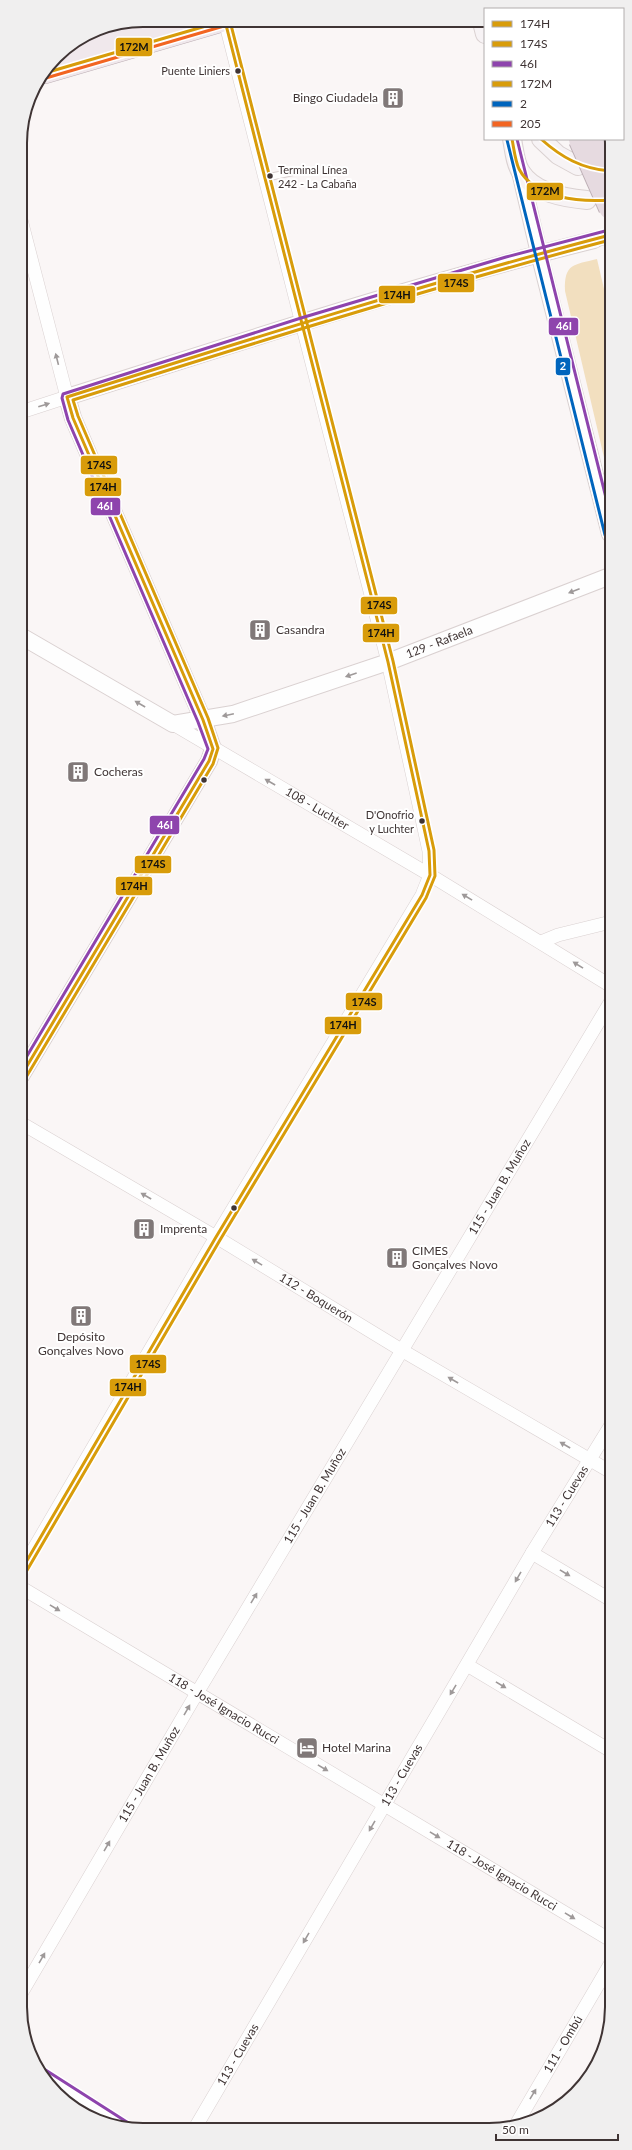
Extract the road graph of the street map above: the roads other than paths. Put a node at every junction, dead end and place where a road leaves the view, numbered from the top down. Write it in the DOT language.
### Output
graph roads {
  1 [pos="200,27"];
  2 [pos="226,27"];
  3 [pos="132,28"];
  4 [pos="89,40"];
  5 [pos="52,71"];
  6 [pos="512,140"];
  7 [pos="542,140"];
  8 [pos="580,140"];
  9 [pos="602,140"];
  10 [pos="605,152"];
  11 [pos="578,166"];
  12 [pos="293,172"];
  13 [pos="520,172"];
  14 [pos="265,178"];
  15 [pos="605,197"];
  16 [pos="587,200"];
  17 [pos="594,240"];
  18 [pos="27,243"];
  19 [pos="539,253"];
  20 [pos="302,323"];
  21 [pos="67,397"];
  22 [pos="27,410"];
  23 [pos="605,514"];
  24 [pos="605,578"];
  25 [pos="27,639"];
  26 [pos="388,662"];
  27 [pos="203,720"];
  28 [pos="173,724"];
  29 [pos="213,749"];
  30 [pos="430,875"];
  31 [pos="605,923"];
  32 [pos="541,942"];
  33 [pos="605,982"];
  34 [pos="605,1011"];
  35 [pos="27,1066"];
  36 [pos="27,1127"];
  37 [pos="216,1237"];
  38 [pos="403,1351"];
  39 [pos="605,1435"];
  40 [pos="590,1459"];
  41 [pos="605,1468"];
  42 [pos="532,1552"];
  43 [pos="27,1560"];
  44 [pos="27,1591"];
  45 [pos="605,1596"];
  46 [pos="467,1665"];
  47 [pos="197,1693"];
  48 [pos="605,1747"];
  49 [pos="384,1804"];
  50 [pos="605,1936"];
  51 [pos="605,1973"];
  52 [pos="27,1983"];
  53 [pos="54,2081"];
  54 [pos="113,2119"];
  55 [pos="519,2119"];
  56 [pos="199,2123"];
  1 -- 5 [label="main road"];
  2 -- 14 [label="street"];
  3 -- 4 [label="main road"];
  6 -- 13 [label="main road"];
  7 -- 11 [label="main road"];
  8 -- 15 [label="highway, bridge"];
  9 -- 10 [label="highway, bridge"];
  12 -- 14 [label="lane"];
  13 -- 16 [label="main road"];
  13 -- 19 [label="street"];
  14 -- 20 [label="street"];
  17 -- 19 [label="street"];
  21 -- 18 [label="street, one-way"];
  19 -- 20 [label="street"];
  19 -- 23 [label="street"];
  20 -- 21 [label="street"];
  20 -- 26 [label="street"];
  22 -- 21 [label="street, one-way"];
  21 -- 27 [label="street"];
  24 -- 26 [label="street, 129 - Rafaela, one-way"];
  28 -- 25 [label="street, 108 - Luchter, one-way"];
  26 -- 27 [label="street, 129 - Rafaela, one-way"];
  26 -- 30 [label="street"];
  27 -- 28 [label="street, 129 - Rafaela"];
  27 -- 29 [label="street"];
  28 -- 29 [label="street, 108 - Luchter"];
  30 -- 29 [label="street, 108 - Luchter, one-way"];
  29 -- 35 [label="street"];
  32 -- 30 [label="street, 108 - Luchter, one-way"];
  30 -- 37 [label="street"];
  31 -- 32 [label="street"];
  33 -- 32 [label="street, 108 - Luchter, one-way"];
  34 -- 38 [label="street, 115 - Juan B. Muñoz"];
  37 -- 36 [label="street, 112 - Boquerón, one-way"];
  38 -- 37 [label="street, 112 - Boquerón, one-way"];
  37 -- 43 [label="street"];
  40 -- 38 [label="street, 112 - Boquerón, one-way"];
  47 -- 38 [label="street, 115 - Juan B. Muñoz, one-way"];
  39 -- 40 [label="street, 113 - Cuevas"];
  40 -- 41 [label="street, 112 - Boquerón"];
  40 -- 42 [label="street, 113 - Cuevas"];
  42 -- 45 [label="street, one-way"];
  42 -- 46 [label="street, 113 - Cuevas, one-way"];
  44 -- 47 [label="street, 118 - José Ignacio Rucci, one-way"];
  46 -- 48 [label="street, one-way"];
  46 -- 49 [label="street, 113 - Cuevas, one-way"];
  47 -- 49 [label="street, 118 - José Ignacio Rucci, one-way"];
  52 -- 47 [label="street, 115 - Juan B. Muñoz, one-way"];
  49 -- 50 [label="street, 118 - José Ignacio Rucci, one-way"];
  49 -- 56 [label="street, 113 - Cuevas, one-way"];
  55 -- 51 [label="street, 111 - Ombú, one-way"];
  53 -- 54 [label="street"];
}
